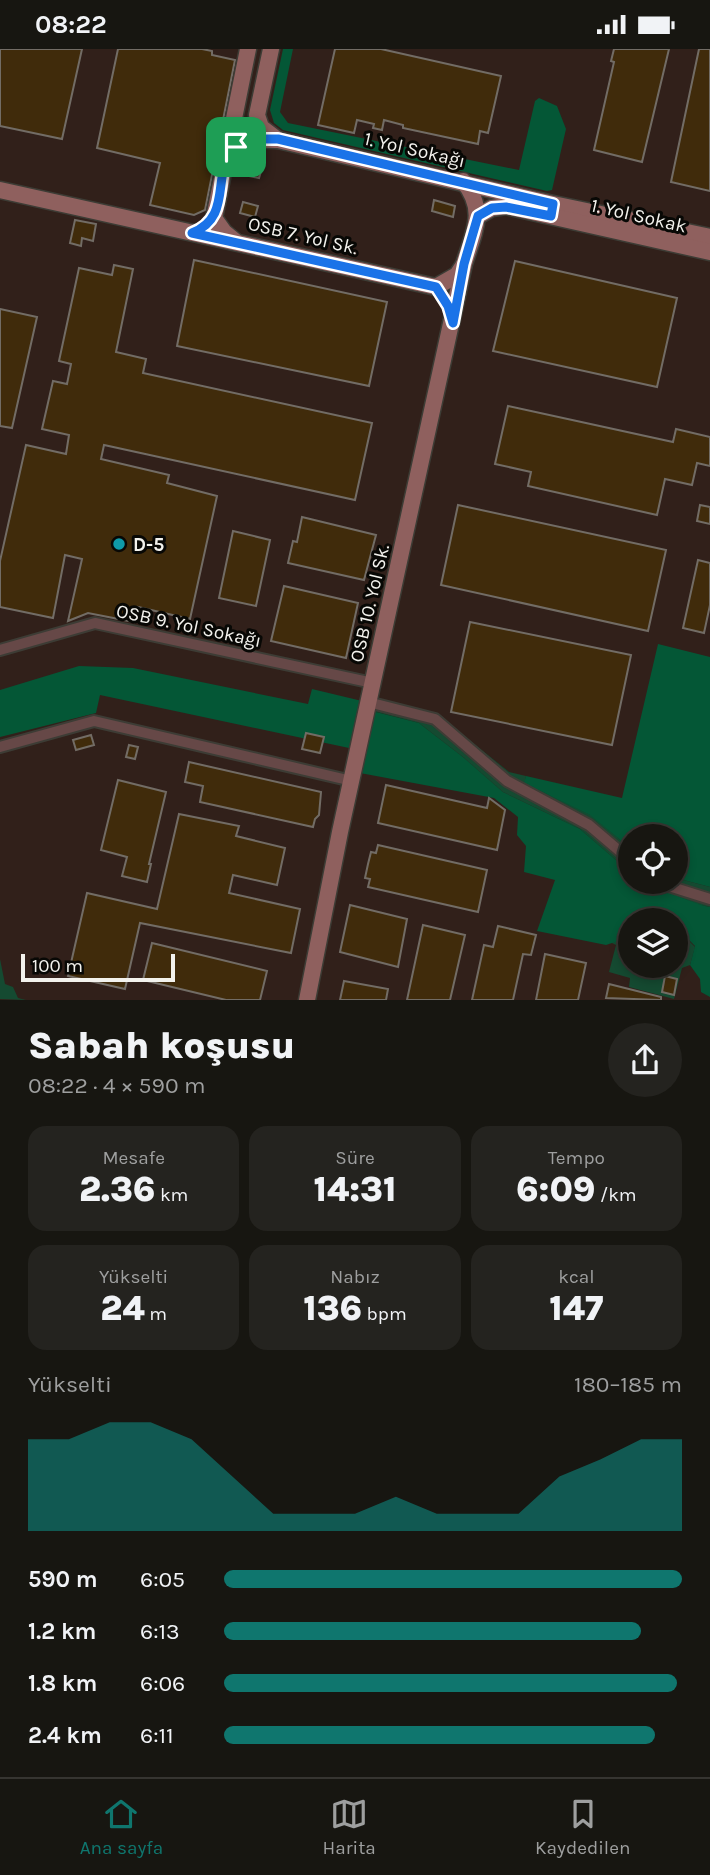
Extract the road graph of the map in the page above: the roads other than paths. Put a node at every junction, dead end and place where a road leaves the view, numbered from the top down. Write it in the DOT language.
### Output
graph roads {
  1 [pos="248,49"];
  2 [pos="271,49"];
  3 [pos="278,139"];
  4 [pos="227,160"];
  5 [pos="464,181"];
  6 [pos="0,190"];
  7 [pos="552,210"];
  8 [pos="478,216"];
  9 [pos="214,218"];
  10 [pos="192,233"];
  11 [pos="710,237"];
  12 [pos="235,241"];
  13 [pos="710,252"];
  14 [pos="464,264"];
  15 [pos="436,287"];
  16 [pos="453,323"];
  17 [pos="0,650"];
  18 [pos="373,683"];
  19 [pos="369,702"];
  20 [pos="0,747"];
  21 [pos="352,781"];
  22 [pos="618,850"];
  23 [pos="688,892"];
  24 [pos="710,899"];
  25 [pos="307,1000"];
  1 -- 4 [label="street"];
  2 -- 3 [label="street"];
  3 -- 4 [label="street, 1. Yol Sokağı"];
  3 -- 5 [label="street, 1. Yol Sokağı"];
  4 -- 9 [label="street"];
  5 -- 7 [label="street, 1. Yol Sokağı"];
  5 -- 8 [label="street"];
  6 -- 10 [label="street, OSB 7. Yol Sk."];
  7 -- 8 [label="street, 1. Yol Sokak"];
  7 -- 11 [label="street, 1. Yol Sokağı"];
  7 -- 13 [label="street, 1. Yol Sokak"];
  8 -- 14 [label="street, OSB 10. Yol Sk."];
  9 -- 10 [label="street"];
  9 -- 12 [label="street"];
  10 -- 12 [label="street, OSB 7. Yol Sk."];
  12 -- 15 [label="street, OSB 7. Yol Sk."];
  14 -- 15 [label="street"];
  14 -- 16 [label="street, OSB 10. Yol Sk."];
  15 -- 16 [label="street"];
  16 -- 18 [label="street, OSB 10. Yol Sk."];
  17 -- 18 [label="street, OSB 9. Yol Sokağı"];
  18 -- 19 [label="street, OSB 10. Yol Sk."];
  19 -- 21 [label="street, OSB 10. Yol Sk."];
  19 -- 22 [label="street"];
  20 -- 21 [label="street"];
  21 -- 25 [label="street, OSB 10. Yol Sk."];
  23 -- 24 [label="street"];
}
